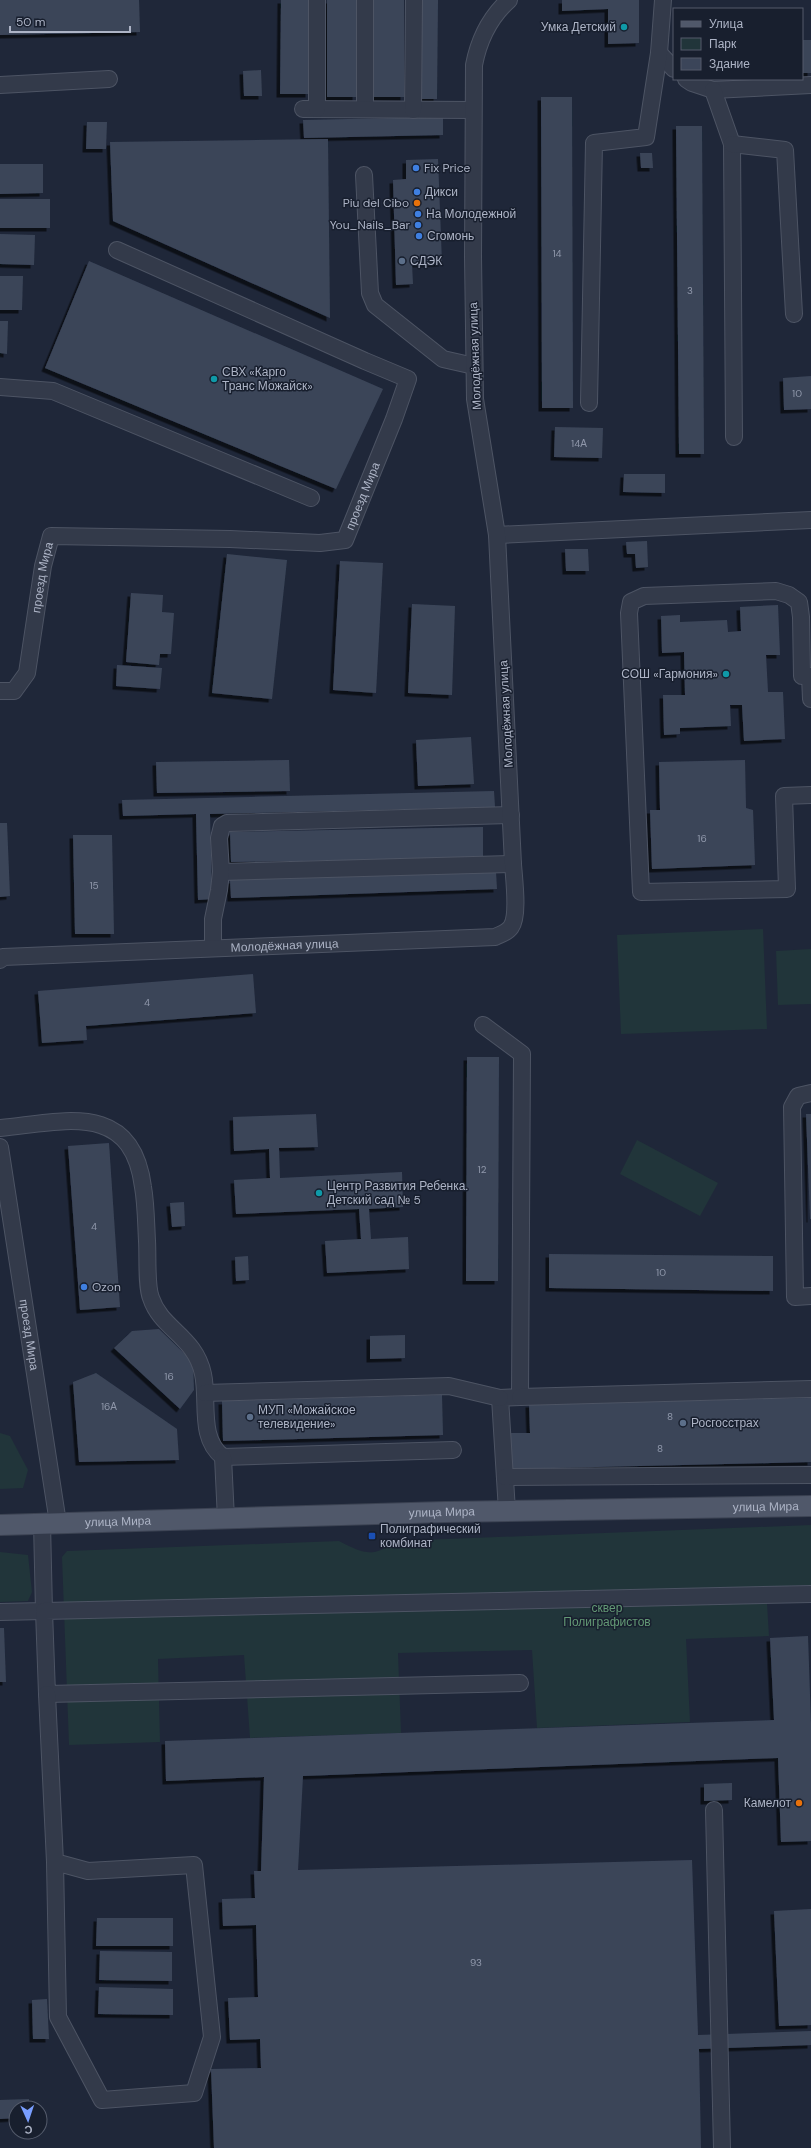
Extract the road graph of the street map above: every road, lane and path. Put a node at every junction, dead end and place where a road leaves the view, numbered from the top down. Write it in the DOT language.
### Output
graph roads {
  1 [pos="317,0"];
  2 [pos="364,0"];
  3 [pos="414,0"];
  4 [pos="509,0"];
  5 [pos="663,0"];
  6 [pos="659,53"];
  7 [pos="673,68"];
  8 [pos="109,79"];
  9 [pos="688,80"];
  10 [pos="0,85"];
  11 [pos="811,85"];
  12 [pos="713,90"];
  13 [pos="365,109"];
  14 [pos="412,110"];
  15 [pos="473,110"];
  16 [pos="732,144"];
  17 [pos="364,175"];
  18 [pos="118,250"];
  19 [pos="794,314"];
  20 [pos="474,366"];
  21 [pos="0,387"];
  22 [pos="589,403"];
  23 [pos="734,438"];
  24 [pos="311,498"];
  25 [pos="811,520"];
  26 [pos="497,535"];
  27 [pos="811,676"];
  28 [pos="0,691"];
  29 [pos="811,699"];
  30 [pos="811,795"];
  31 [pos="511,815"];
  32 [pos="514,864"];
  33 [pos="221,872"];
  34 [pos="212,948"];
  35 [pos="1,958"];
  36 [pos="483,1025"];
  37 [pos="811,1093"];
  38 [pos="0,1128"];
  39 [pos="0,1147"];
  40 [pos="811,1296"];
  41 [pos="811,1389"];
  42 [pos="204,1393"];
  43 [pos="520,1397"];
  44 [pos="500,1398"];
  45 [pos="453,1450"];
  46 [pos="223,1457"];
  47 [pos="811,1475"];
  48 [pos="505,1477"];
  49 [pos="811,1506"];
  50 [pos="507,1511"];
  51 [pos="226,1519"];
  52 [pos="50,1523"];
  53 [pos="0,1525"];
  54 [pos="811,1594"];
  55 [pos="44,1611"];
  56 [pos="0,1612"];
  57 [pos="520,1683"];
  58 [pos="47,1694"];
  59 [pos="714,1810"];
  60 [pos="55,1862"];
  61 [pos="722,2148"];
  1 -- 13 [label="street"];
  2 -- 13 [label="street"];
  3 -- 14 [label="street"];
  4 -- 15 [label="street, Молодёжная улица"];
  5 -- 6 [label="street"];
  6 -- 7 [label="street"];
  6 -- 22 [label="street"];
  8 -- 10 [label="street"];
  9 -- 12 [label="street"];
  11 -- 12 [label="street"];
  12 -- 16 [label="street"];
  13 -- 14 [label="street"];
  14 -- 15 [label="street"];
  15 -- 20 [label="street, Молодёжная улица"];
  16 -- 19 [label="street"];
  16 -- 23 [label="street"];
  17 -- 20 [label="street"];
  18 -- 28 [label="street, проезд Мира"];
  20 -- 26 [label="street, Молодёжная улица"];
  21 -- 24 [label="street"];
  25 -- 26 [label="street"];
  26 -- 31 [label="street, Молодёжная улица"];
  27 -- 29 [label="street"];
  27 -- 30 [label="street"];
  31 -- 32 [label="street, Молодёжная улица"];
  31 -- 33 [label="street"];
  32 -- 33 [label="street"];
  32 -- 34 [label="street, Молодёжная улица"];
  33 -- 34 [label="street"];
  34 -- 35 [label="street, Молодёжная улица"];
  36 -- 43 [label="street"];
  37 -- 40 [label="street"];
  38 -- 42 [label="street"];
  39 -- 52 [label="street, проезд Мира"];
  41 -- 43 [label="street"];
  42 -- 44 [label="street"];
  42 -- 46 [label="street"];
  43 -- 44 [label="street"];
  44 -- 48 [label="street"];
  45 -- 46 [label="street"];
  46 -- 51 [label="street"];
  47 -- 48 [label="street"];
  48 -- 50 [label="street"];
  49 -- 50 [label="main road, улица Мира"];
  50 -- 51 [label="main road, улица Мира"];
  51 -- 52 [label="main road, улица Мира"];
  52 -- 53 [label="main road, улица Мира"];
  52 -- 55 [label="street, проезд Мира"];
  54 -- 55 [label="street"];
  55 -- 56 [label="street"];
  55 -- 58 [label="street, проезд Мира"];
  57 -- 58 [label="street"];
  58 -- 60 [label="street, проезд Мира"];
  59 -- 61 [label="street"];
  60 -- 60 [label="street, проезд Мира"];
}
